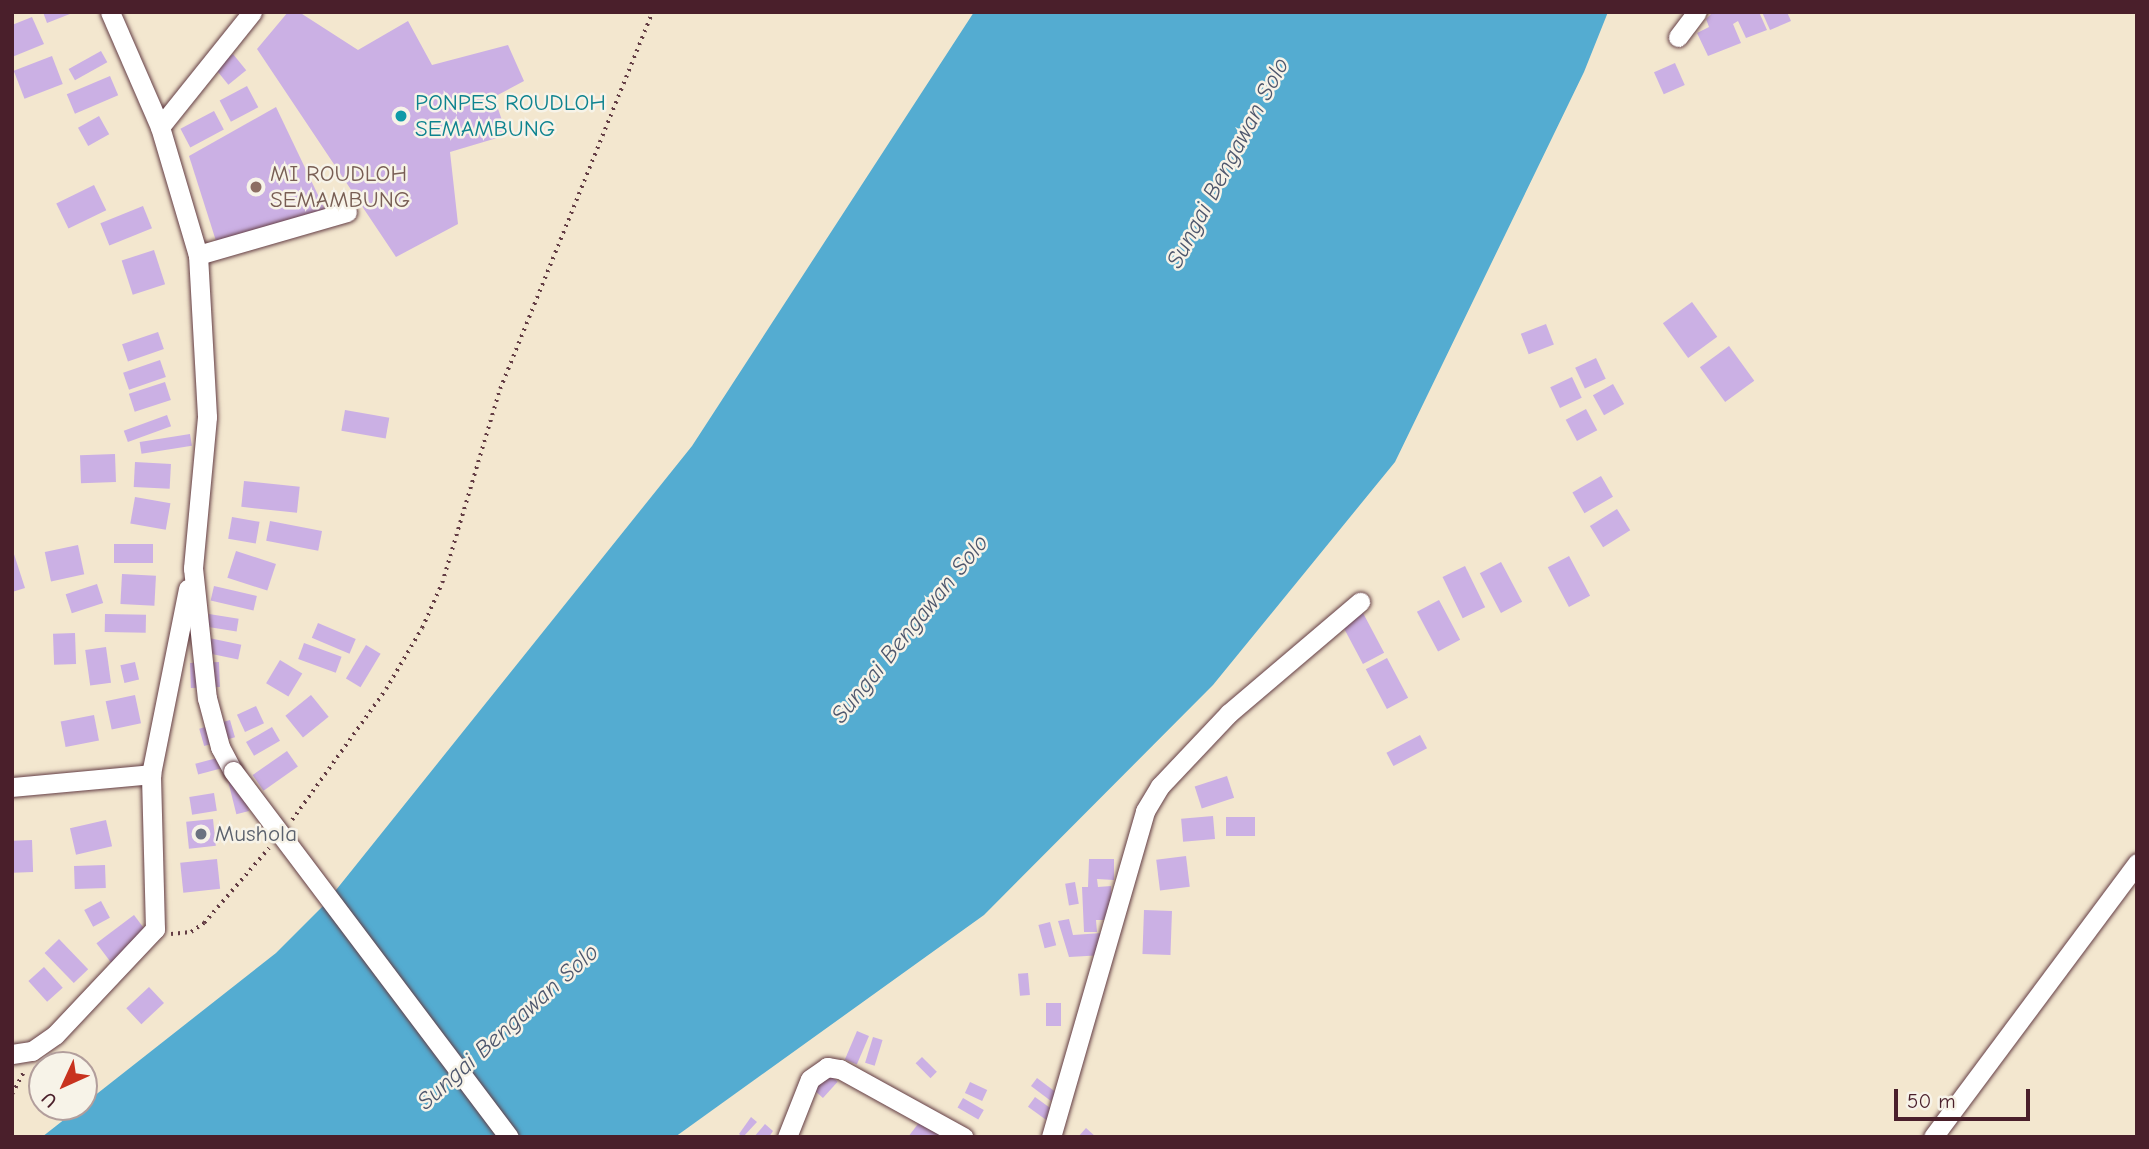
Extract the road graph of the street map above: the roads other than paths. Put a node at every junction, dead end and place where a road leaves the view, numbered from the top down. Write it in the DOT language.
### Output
graph roads {
  1 [pos="110,12"];
  2 [pos="252,12"];
  3 [pos="1697,12"];
  4 [pos="1678,37"];
  5 [pos="160,127"];
  6 [pos="347,212"];
  7 [pos="198,255"];
  8 [pos="193,568"];
  9 [pos="1360,602"];
  10 [pos="151,774"];
  11 [pos="12,787"];
  12 [pos="2137,863"];
  13 [pos="22,1053"];
  14 [pos="509,1137"];
  15 [pos="787,1137"];
  16 [pos="963,1137"];
  17 [pos="1051,1137"];
  18 [pos="1933,1137"];
  1 -- 5 [label="street"];
  2 -- 5 [label="street"];
  3 -- 4 [label="street"];
  5 -- 7 [label="street"];
  6 -- 7 [label="street"];
  7 -- 8 [label="street"];
  8 -- 10 [label="street"];
  8 -- 14 [label="street, bridge"];
  9 -- 17 [label="street"];
  10 -- 11 [label="street"];
  10 -- 13 [label="street"];
  12 -- 18 [label="street"];
  15 -- 16 [label="street"];
}
